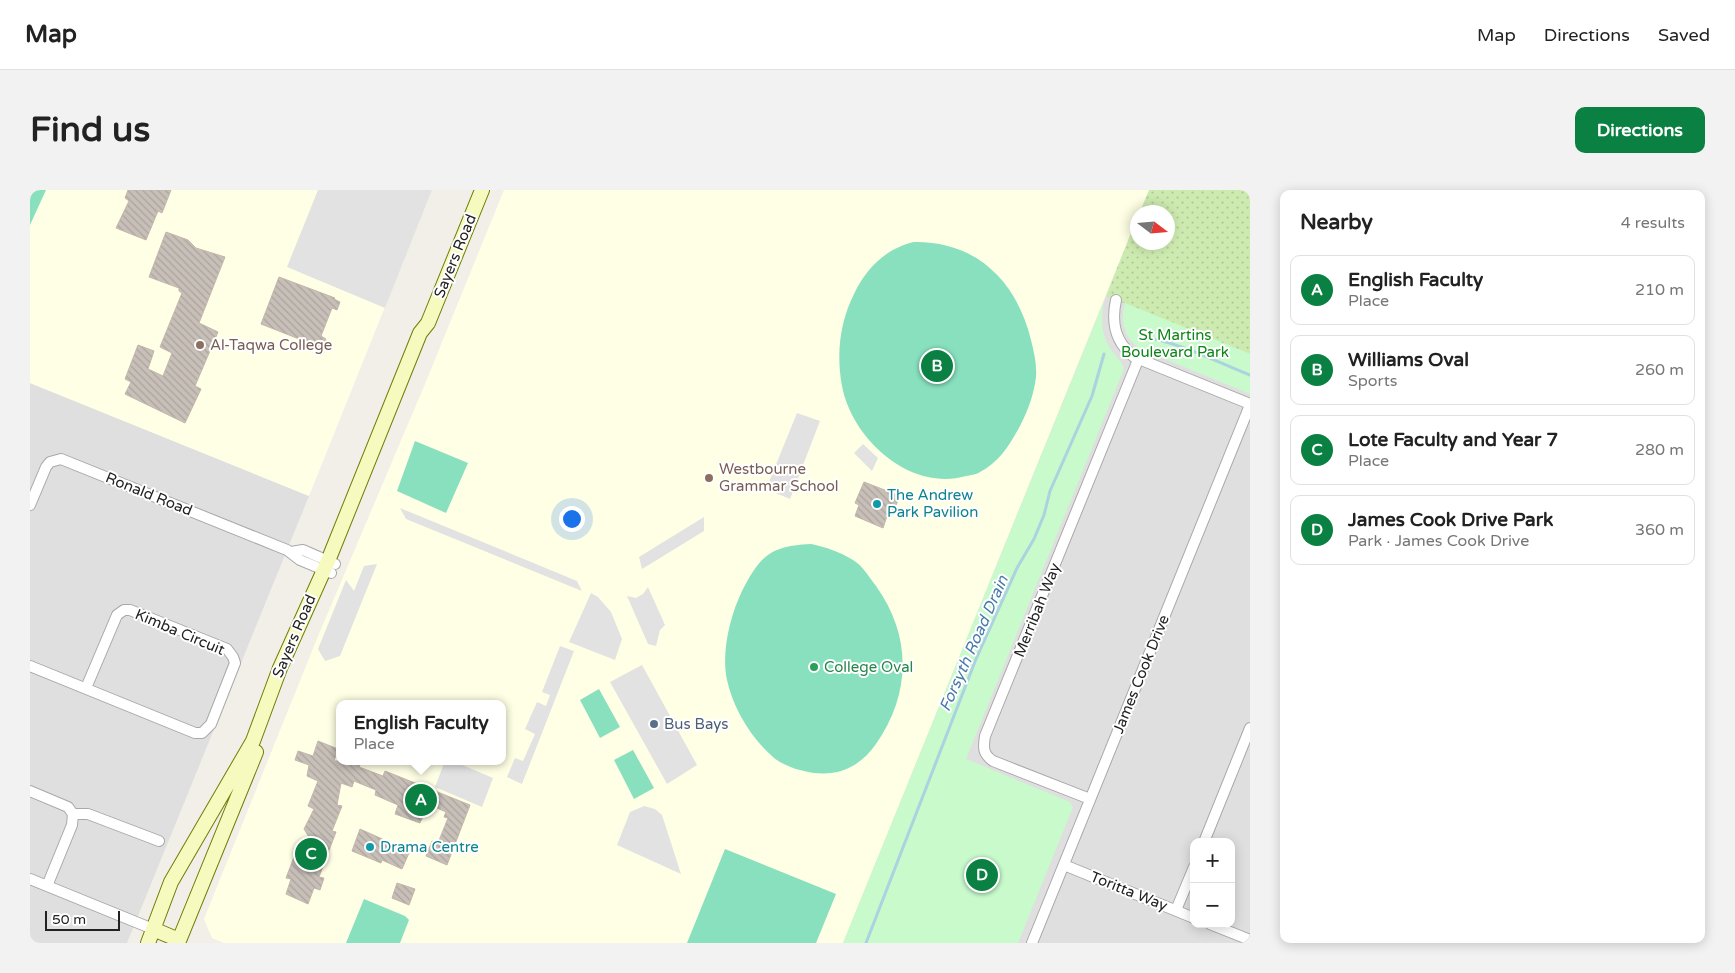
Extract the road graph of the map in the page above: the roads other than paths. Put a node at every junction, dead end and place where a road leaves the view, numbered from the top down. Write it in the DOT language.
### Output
graph roads {
  1 [pos="482,190"];
  2 [pos="1116,300"];
  3 [pos="1138,360"];
  4 [pos="1250,404"];
  5 [pos="30,505"];
  6 [pos="329,567"];
  7 [pos="293,663"];
  8 [pos="30,666"];
  9 [pos="86,688"];
  10 [pos="1250,728"];
  11 [pos="253,740"];
  12 [pos="30,791"];
  13 [pos="1090,799"];
  14 [pos="73,814"];
  15 [pos="1206,838"];
  16 [pos="159,841"];
  17 [pos="1064,865"];
  18 [pos="1190,877"];
  19 [pos="30,879"];
  20 [pos="47,886"];
  21 [pos="1176,910"];
  22 [pos="1190,916"];
  23 [pos="1220,928"];
  24 [pos="153,929"];
  25 [pos="1250,940"];
  26 [pos="178,942"];
  27 [pos="148,943"];
  28 [pos="1032,943"];
  1 -- 6 [label="main road, Sayers Road"];
  2 -- 3 [label="street"];
  3 -- 4 [label="street"];
  3 -- 13 [label="street, Merribah Way"];
  4 -- 13 [label="street, James Cook Drive"];
  5 -- 6 [label="street, Ronald Road"];
  6 -- 7 [label="main road, Sayers Road"];
  6 -- 11 [label="main road, Sayers Road"];
  7 -- 11 [label="main road"];
  7 -- 26 [label="main road, Sayers Road"];
  8 -- 9 [label="street, Kimba Circuit"];
  9 -- 9 [label="street, Kimba Circuit"];
  10 -- 15 [label="street"];
  11 -- 24 [label="main road, Sayers Road"];
  12 -- 14 [label="street"];
  13 -- 17 [label="street, James Cook Drive"];
  14 -- 16 [label="street"];
  14 -- 20 [label="street"];
  17 -- 21 [label="street, Toritta Way"];
  17 -- 28 [label="street, James Cook Drive"];
  18 -- 21 [label="street"];
  19 -- 20 [label="street"];
  20 -- 24 [label="street"];
  21 -- 22 [label="street, Toritta Way"];
  23 -- 25 [label="street"];
  24 -- 26 [label="main road"];
  24 -- 27 [label="main road, Sayers Road"];
}
